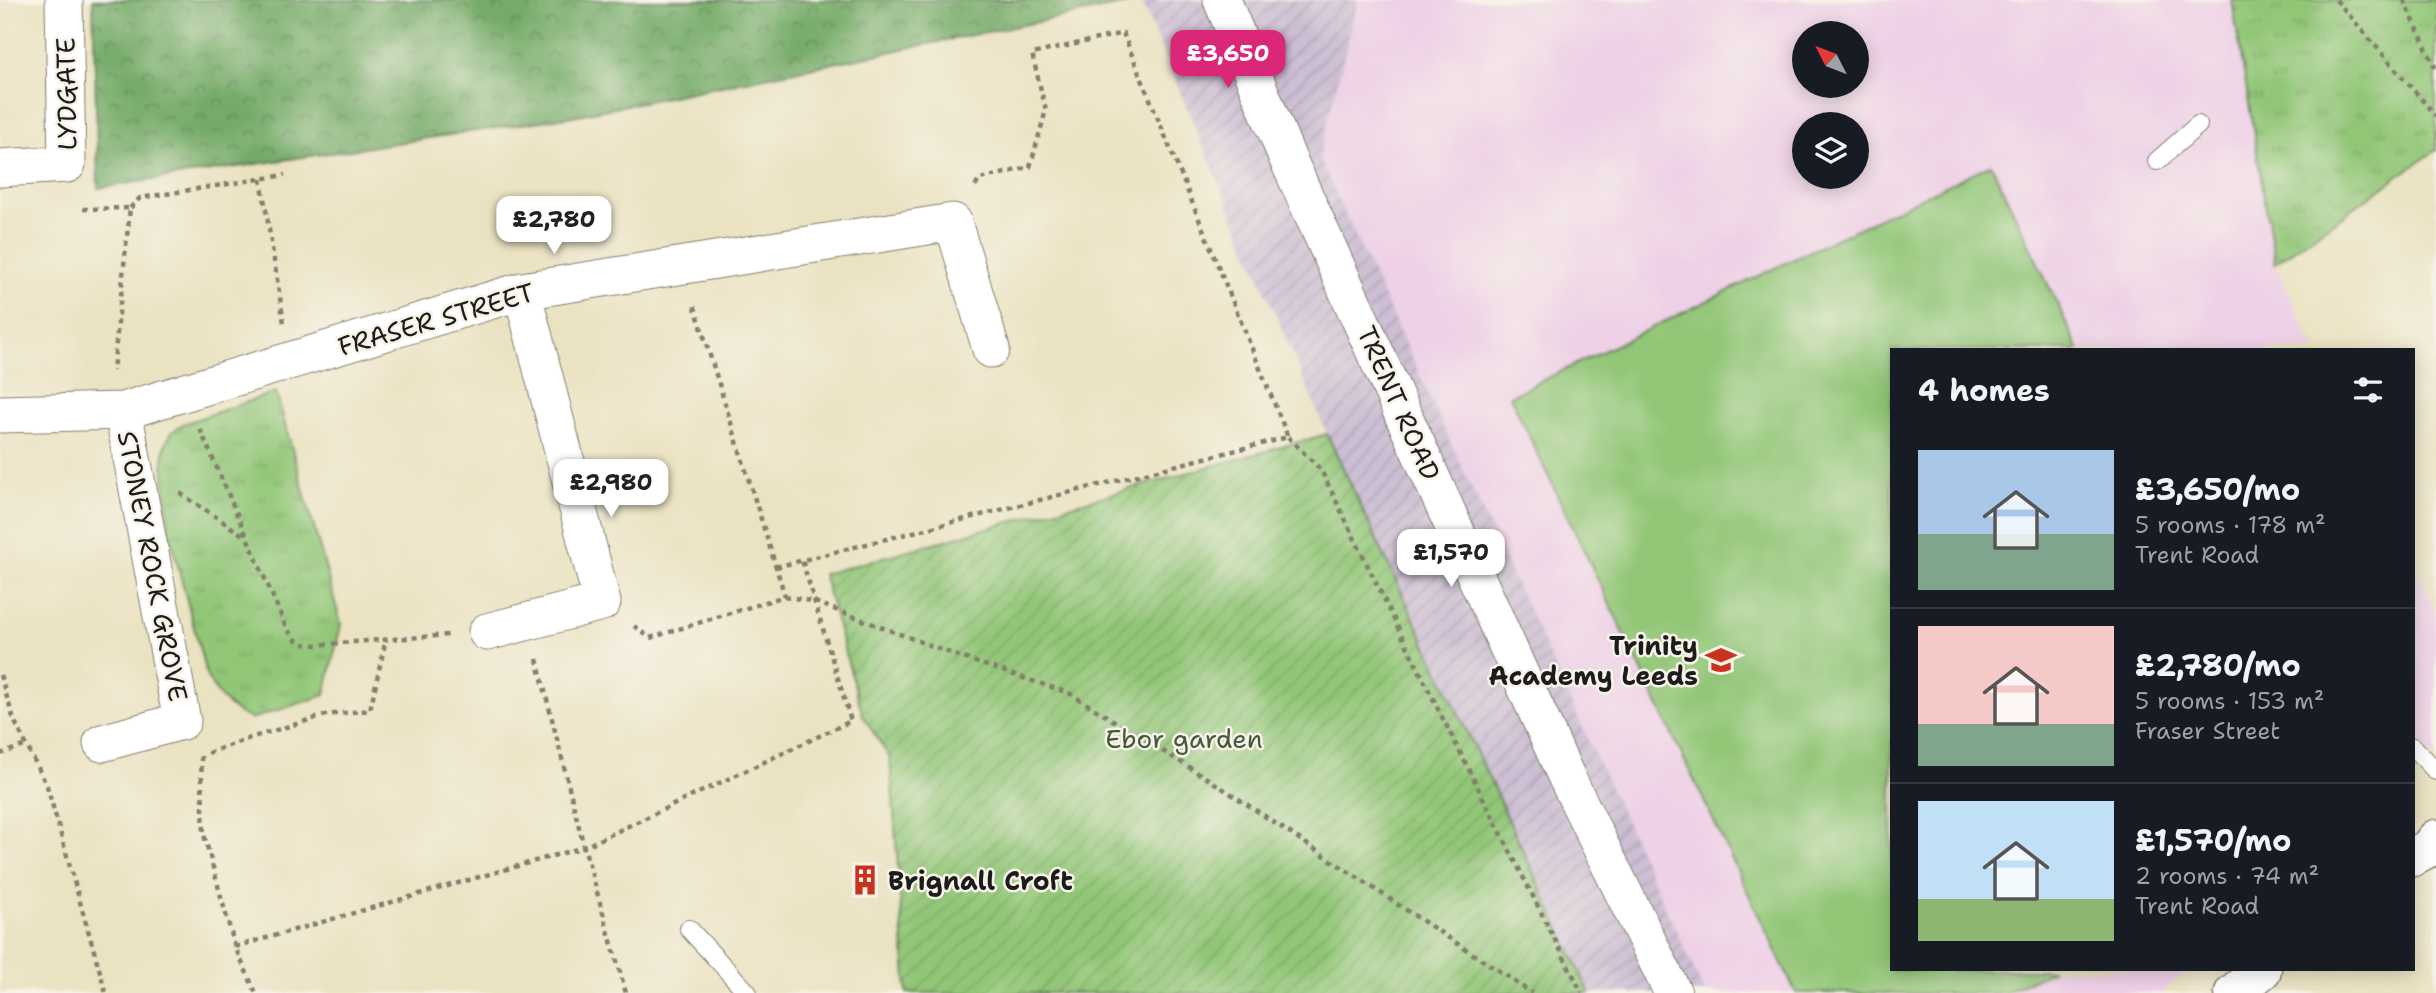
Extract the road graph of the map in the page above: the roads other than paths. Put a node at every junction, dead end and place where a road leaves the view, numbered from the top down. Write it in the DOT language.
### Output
graph roads {
  1 [pos="64,0"];
  2 [pos="1222,0"];
  3 [pos="2198,125"];
  4 [pos="2157,161"];
  5 [pos="0,168"];
  6 [pos="522,291"];
  7 [pos="991,349"];
  8 [pos="123,411"];
  9 [pos="0,414"];
  10 [pos="487,632"];
  11 [pos="102,743"];
  12 [pos="2415,749"];
  13 [pos="2436,771"];
  14 [pos="688,929"];
  15 [pos="2261,971"];
  16 [pos="747,993"];
  17 [pos="1673,993"];
  18 [pos="2234,993"];
  1 -- 5 [label="street, LYDGATE"];
  2 -- 17 [label="street, TRENT ROAD"];
  3 -- 4 [label="lane"];
  6 -- 7 [label="street, FRASER STREET"];
  6 -- 8 [label="street, FRASER STREET"];
  6 -- 10 [label="street"];
  8 -- 9 [label="street, FRASER STREET"];
  8 -- 11 [label="street, STONEY ROCK GROVE"];
  12 -- 13 [label="lane"];
  14 -- 16 [label="lane"];
  15 -- 18 [label="street"];
}
